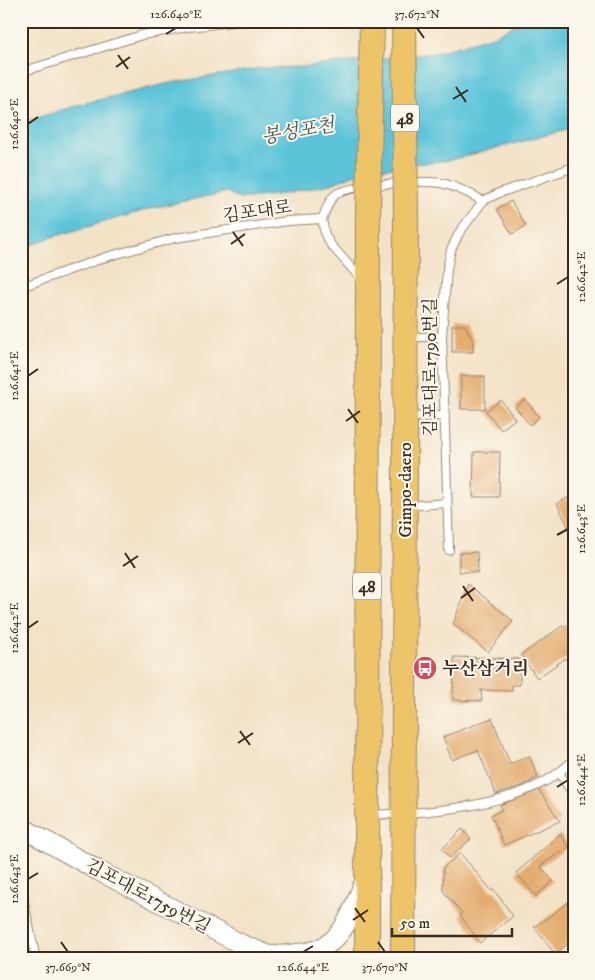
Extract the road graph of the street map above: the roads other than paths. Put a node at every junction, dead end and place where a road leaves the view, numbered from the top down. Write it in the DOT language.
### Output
graph roads {
  1 [pos="243,21"];
  2 [pos="372,21"];
  3 [pos="404,21"];
  4 [pos="21,72"];
  5 [pos="574,167"];
  6 [pos="483,201"];
  7 [pos="322,219"];
  8 [pos="21,286"];
  9 [pos="368,286"];
  10 [pos="442,337"];
  11 [pos="406,338"];
  12 [pos="445,416"];
  13 [pos="406,418"];
  14 [pos="447,503"];
  15 [pos="405,506"];
  16 [pos="449,550"];
  17 [pos="367,680"];
  18 [pos="404,682"];
  19 [pos="574,760"];
  20 [pos="559,773"];
  21 [pos="574,795"];
  22 [pos="404,814"];
  23 [pos="367,815"];
  24 [pos="21,827"];
  25 [pos="367,876"];
  26 [pos="21,888"];
  27 [pos="274,957"];
  28 [pos="36,959"];
  29 [pos="367,959"];
  30 [pos="403,959"];
  1 -- 4 [label="lane"];
  2 -- 9 [label="main road, 48, bridge"];
  3 -- 11 [label="main road, Gimpo-daero / 48, bridge"];
  5 -- 6 [label="lane, 김포대로1790번길"];
  6 -- 7 [label="lane"];
  6 -- 10 [label="lane, 김포대로1790번길"];
  7 -- 8 [label="lane, 김포대로"];
  7 -- 9 [label="lane"];
  9 -- 17 [label="main road, 48"];
  10 -- 11 [label="lane"];
  10 -- 12 [label="lane, 김포대로1790번길"];
  11 -- 13 [label="main road, Gimpo-daero / 48"];
  12 -- 13 [label="lane"];
  12 -- 14 [label="lane, 김포대로1790번길"];
  13 -- 15 [label="main road, Gimpo-daero / 48"];
  14 -- 15 [label="lane"];
  14 -- 16 [label="lane, 김포대로1790번길"];
  15 -- 18 [label="main road, Gimpo-daero / 48"];
  17 -- 18 [label="main road"];
  17 -- 23 [label="main road, 48"];
  18 -- 22 [label="main road, Gimpo-daero / 48"];
  19 -- 20 [label="lane"];
  20 -- 21 [label="lane"];
  20 -- 22 [label="lane"];
  22 -- 23 [label="lane"];
  22 -- 30 [label="main road, Gimpo-daero / 48"];
  23 -- 25 [label="main road, 48"];
  24 -- 27 [label="street, 김포대로1759번길"];
  25 -- 27 [label="street"];
  25 -- 29 [label="main road, 48"];
  26 -- 28 [label="lane"];
}
